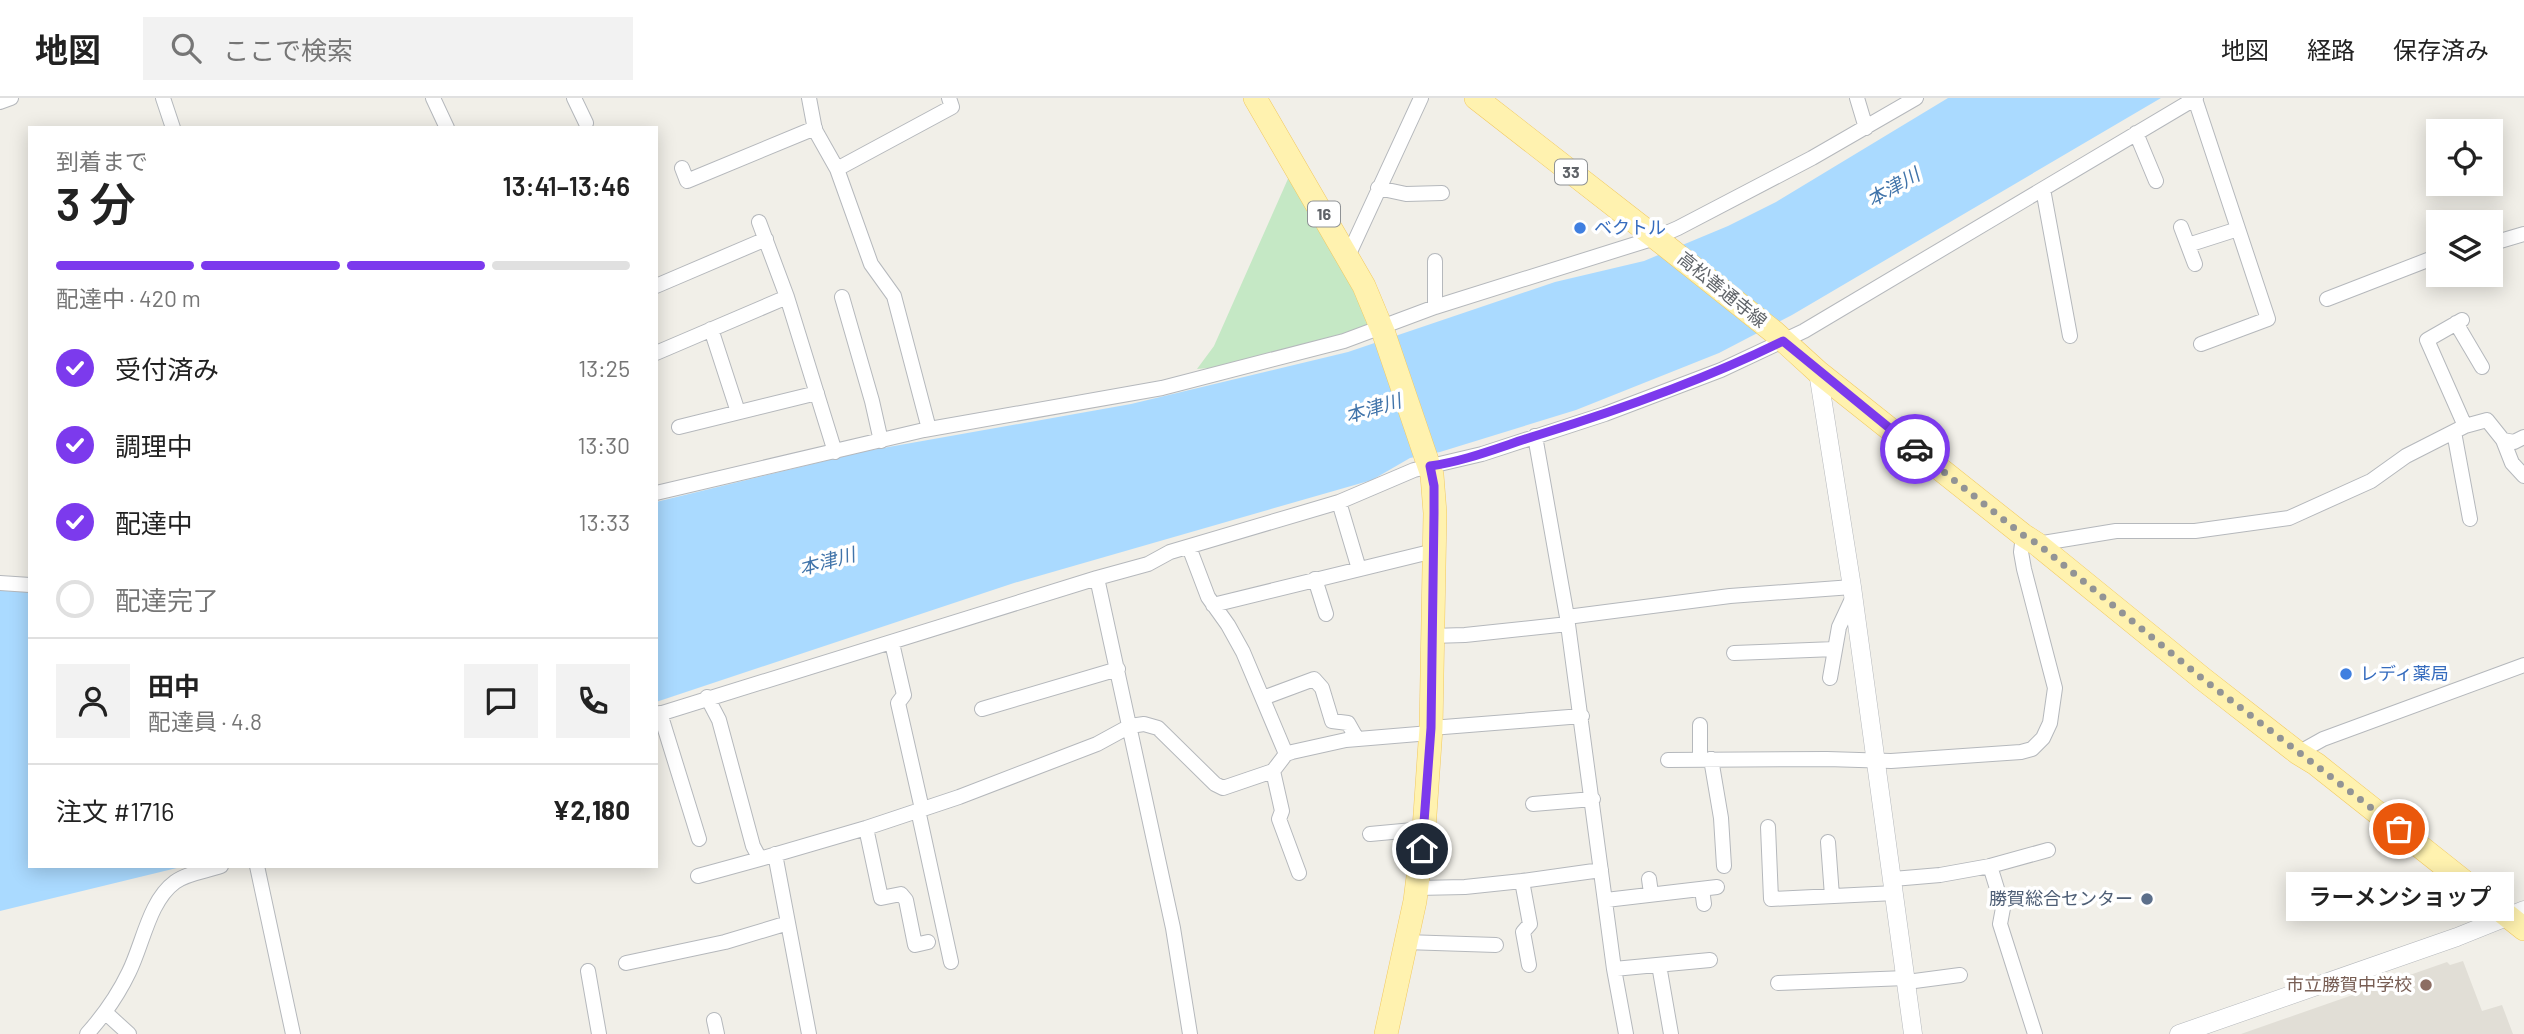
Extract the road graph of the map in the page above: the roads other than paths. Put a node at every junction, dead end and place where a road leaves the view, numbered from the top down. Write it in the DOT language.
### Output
graph roads {
  1 [pos="10,98"];
  2 [pos="163,98"];
  3 [pos="434,98"];
  4 [pos="574,98"];
  5 [pos="809,98"];
  6 [pos="948,98"];
  7 [pos="1255,98"];
  8 [pos="1421,98"];
  9 [pos="1476,98"];
  10 [pos="1857,98"];
  11 [pos="1916,98"];
  12 [pos="2195,98"];
  13 [pos="0,102"];
  14 [pos="586,123"];
  15 [pos="172,126"];
  16 [pos="446,126"];
  17 [pos="815,128"];
  18 [pos="1866,128"];
  19 [pos="2136,134"];
  20 [pos="682,167"];
  21 [pos="838,169"];
  22 [pos="2156,181"];
  23 [pos="1378,188"];
  24 [pos="2043,189"];
  25 [pos="1441,193"];
  26 [pos="759,222"];
  27 [pos="2181,226"];
  28 [pos="2238,229"];
  29 [pos="2524,233"];
  30 [pos="766,239"];
  31 [pos="2503,240"];
  32 [pos="1661,242"];
  33 [pos="2188,245"];
  34 [pos="1348,256"];
  35 [pos="1435,261"];
  36 [pos="2426,261"];
  37 [pos="2195,264"];
  38 [pos="658,285"];
  39 [pos="787,297"];
  40 [pos="842,297"];
  41 [pos="2327,299"];
  42 [pos="1435,307"];
  43 [pos="711,330"];
  44 [pos="1383,330"];
  45 [pos="2070,335"];
  46 [pos="1779,337"];
  47 [pos="2201,344"];
  48 [pos="658,352"];
  49 [pos="2482,368"];
  50 [pos="1818,372"];
  51 [pos="817,393"];
  52 [pos="738,412"];
  53 [pos="679,428"];
  54 [pos="929,429"];
  55 [pos="2460,429"];
  56 [pos="1535,436"];
  57 [pos="2524,437"];
  58 [pos="2503,440"];
  59 [pos="881,441"];
  60 [pos="835,452"];
  61 [pos="1429,461"];
  62 [pos="2524,476"];
  63 [pos="658,493"];
  64 [pos="1339,502"];
  65 [pos="2470,519"];
  66 [pos="2030,540"];
  67 [pos="1189,547"];
  68 [pos="1434,551"];
  69 [pos="1359,569"];
  70 [pos="1097,578"];
  71 [pos="1315,579"];
  72 [pos="0,583"];
  73 [pos="28,585"];
  74 [pos="1853,592"];
  75 [pos="1213,605"];
  76 [pos="1325,614"];
  77 [pos="1567,620"];
  78 [pos="1431,636"];
  79 [pos="892,643"];
  80 [pos="1835,649"];
  81 [pos="1734,653"];
  82 [pos="2524,665"];
  83 [pos="1118,670"];
  84 [pos="1830,678"];
  85 [pos="707,697"];
  86 [pos="1263,698"];
  87 [pos="982,709"];
  88 [pos="658,714"];
  89 [pos="1582,716"];
  90 [pos="1700,725"];
  91 [pos="1130,726"];
  92 [pos="1430,730"];
  93 [pos="1357,739"];
  94 [pos="2298,752"];
  95 [pos="1286,754"];
  96 [pos="1706,759"];
  97 [pos="1668,760"];
  98 [pos="1876,761"];
  99 [pos="1273,771"];
  100 [pos="1593,799"];
  101 [pos="1533,804"];
  102 [pos="920,810"];
  103 [pos="1768,827"];
  104 [pos="866,828"];
  105 [pos="1424,829"];
  106 [pos="1370,834"];
  107 [pos="699,839"];
  108 [pos="1828,842"];
  109 [pos="2048,850"];
  110 [pos="775,854"];
  111 [pos="760,859"];
  112 [pos="1724,866"];
  113 [pos="1990,866"];
  114 [pos="215,868"];
  115 [pos="257,868"];
  116 [pos="1601,870"];
  117 [pos="1299,873"];
  118 [pos="698,876"];
  119 [pos="1522,881"];
  120 [pos="1894,886"];
  121 [pos="1417,888"];
  122 [pos="1832,896"];
  123 [pos="1606,900"];
  124 [pos="1704,904"];
  125 [pos="2519,919"];
  126 [pos="789,923"];
  127 [pos="928,942"];
  128 [pos="1405,942"];
  129 [pos="1496,945"];
  130 [pos="1710,961"];
  131 [pos="951,962"];
  132 [pos="626,963"];
  133 [pos="1529,965"];
  134 [pos="1659,965"];
  135 [pos="1614,968"];
  136 [pos="588,971"];
  137 [pos="1960,975"];
  138 [pos="1906,980"];
  139 [pos="1778,983"];
  140 [pos="106,1013"];
  141 [pos="87,1034"];
  142 [pos="129,1034"];
  143 [pos="293,1034"];
  144 [pos="599,1034"];
  145 [pos="809,1034"];
  146 [pos="1190,1034"];
  147 [pos="1386,1034"];
  148 [pos="1626,1034"];
  149 [pos="1671,1034"];
  150 [pos="1913,1034"];
  151 [pos="2035,1034"];
  152 [pos="2179,1034"];
  1 -- 13 [label="street"];
  2 -- 15 [label="street"];
  3 -- 16 [label="street"];
  4 -- 14 [label="street"];
  5 -- 17 [label="street"];
  6 -- 21 [label="street"];
  7 -- 34 [label="main road, 16"];
  8 -- 23 [label="street"];
  9 -- 32 [label="main road, 高松善通寺線 / 33"];
  10 -- 18 [label="street"];
  11 -- 18 [label="street"];
  12 -- 19 [label="street"];
  12 -- 28 [label="street"];
  17 -- 20 [label="street"];
  17 -- 21 [label="street"];
  18 -- 32 [label="street"];
  19 -- 22 [label="street"];
  19 -- 24 [label="street"];
  21 -- 54 [label="street"];
  23 -- 25 [label="street"];
  23 -- 34 [label="street"];
  24 -- 45 [label="street"];
  24 -- 46 [label="street"];
  26 -- 30 [label="street"];
  27 -- 33 [label="street"];
  28 -- 33 [label="street"];
  28 -- 47 [label="street"];
  29 -- 31 [label="street"];
  30 -- 38 [label="street"];
  30 -- 39 [label="street"];
  32 -- 42 [label="street"];
  32 -- 46 [label="main road, 高松善通寺線 / 33"];
  33 -- 37 [label="street"];
  34 -- 44 [label="main road, 16"];
  35 -- 42 [label="street"];
  36 -- 41 [label="street"];
  39 -- 43 [label="street"];
  39 -- 51 [label="street"];
  40 -- 59 [label="street"];
  42 -- 44 [label="street"];
  43 -- 48 [label="street"];
  43 -- 52 [label="street"];
  44 -- 54 [label="street"];
  44 -- 61 [label="main road, 16"];
  46 -- 50 [label="main road, 高松善通寺線 / 33"];
  46 -- 56 [label="street"];
  49 -- 55 [label="street"];
  50 -- 66 [label="main road, 高松善通寺線 / 33"];
  50 -- 74 [label="street"];
  51 -- 52 [label="street"];
  51 -- 60 [label="street"];
  52 -- 53 [label="street"];
  54 -- 59 [label="street"];
  55 -- 58 [label="street"];
  55 -- 65 [label="street"];
  55 -- 66 [label="street"];
  56 -- 61 [label="street"];
  56 -- 77 [label="street"];
  57 -- 58 [label="street"];
  58 -- 62 [label="street"];
  59 -- 60 [label="street"];
  60 -- 63 [label="street"];
  61 -- 64 [label="street"];
  61 -- 68 [label="main road, 16"];
  64 -- 67 [label="street"];
  64 -- 69 [label="street"];
  66 -- 94 [label="main road, 高松善通寺線 / 33"];
  66 -- 98 [label="street"];
  67 -- 70 [label="street"];
  67 -- 75 [label="street"];
  68 -- 69 [label="street"];
  68 -- 78 [label="main road, 16"];
  69 -- 71 [label="street"];
  70 -- 79 [label="street"];
  70 -- 83 [label="street"];
  71 -- 75 [label="street"];
  71 -- 76 [label="street"];
  72 -- 73 [label="street"];
  74 -- 77 [label="street"];
  74 -- 80 [label="street"];
  74 -- 98 [label="street"];
  75 -- 86 [label="street"];
  77 -- 78 [label="street"];
  77 -- 89 [label="street"];
  78 -- 92 [label="main road, 16"];
  79 -- 85 [label="street"];
  79 -- 102 [label="street"];
  80 -- 81 [label="street"];
  80 -- 84 [label="street"];
  82 -- 94 [label="street"];
  83 -- 87 [label="street"];
  83 -- 91 [label="street"];
  85 -- 88 [label="street"];
  85 -- 111 [label="street"];
  86 -- 93 [label="street"];
  86 -- 95 [label="street"];
  88 -- 107 [label="street"];
  89 -- 92 [label="street"];
  89 -- 100 [label="street"];
  90 -- 96 [label="street"];
  91 -- 99 [label="street"];
  91 -- 102 [label="street"];
  91 -- 146 [label="street"];
  92 -- 93 [label="street"];
  92 -- 105 [label="main road, 16"];
  93 -- 95 [label="street"];
  94 -- 125 [label="main road, 高松善通寺線 / 33"];
  95 -- 99 [label="street"];
  96 -- 97 [label="street"];
  96 -- 98 [label="street"];
  96 -- 112 [label="street"];
  98 -- 120 [label="street"];
  99 -- 117 [label="street"];
  100 -- 101 [label="street"];
  100 -- 116 [label="street"];
  102 -- 104 [label="street"];
  102 -- 131 [label="street"];
  103 -- 122 [label="street"];
  104 -- 110 [label="street"];
  104 -- 127 [label="street"];
  105 -- 106 [label="street"];
  105 -- 121 [label="main road, 16"];
  108 -- 122 [label="street"];
  109 -- 113 [label="street"];
  110 -- 111 [label="street"];
  110 -- 126 [label="street"];
  111 -- 118 [label="street"];
  113 -- 120 [label="street"];
  113 -- 151 [label="street"];
  114 -- 140 [label="street"];
  115 -- 143 [label="street"];
  116 -- 119 [label="street"];
  116 -- 123 [label="street"];
  119 -- 121 [label="street"];
  119 -- 133 [label="street"];
  120 -- 122 [label="street"];
  120 -- 138 [label="street"];
  121 -- 128 [label="main road, 16"];
  123 -- 124 [label="street"];
  123 -- 135 [label="street"];
  125 -- 152 [label="street"];
  126 -- 132 [label="street"];
  126 -- 145 [label="street"];
  128 -- 129 [label="street"];
  128 -- 147 [label="main road, 16"];
  130 -- 134 [label="street"];
  134 -- 135 [label="street"];
  134 -- 149 [label="street"];
  135 -- 148 [label="street"];
  136 -- 144 [label="street"];
  137 -- 138 [label="street"];
  138 -- 139 [label="street"];
  138 -- 150 [label="street"];
  140 -- 141 [label="street"];
  140 -- 142 [label="street"];
}
